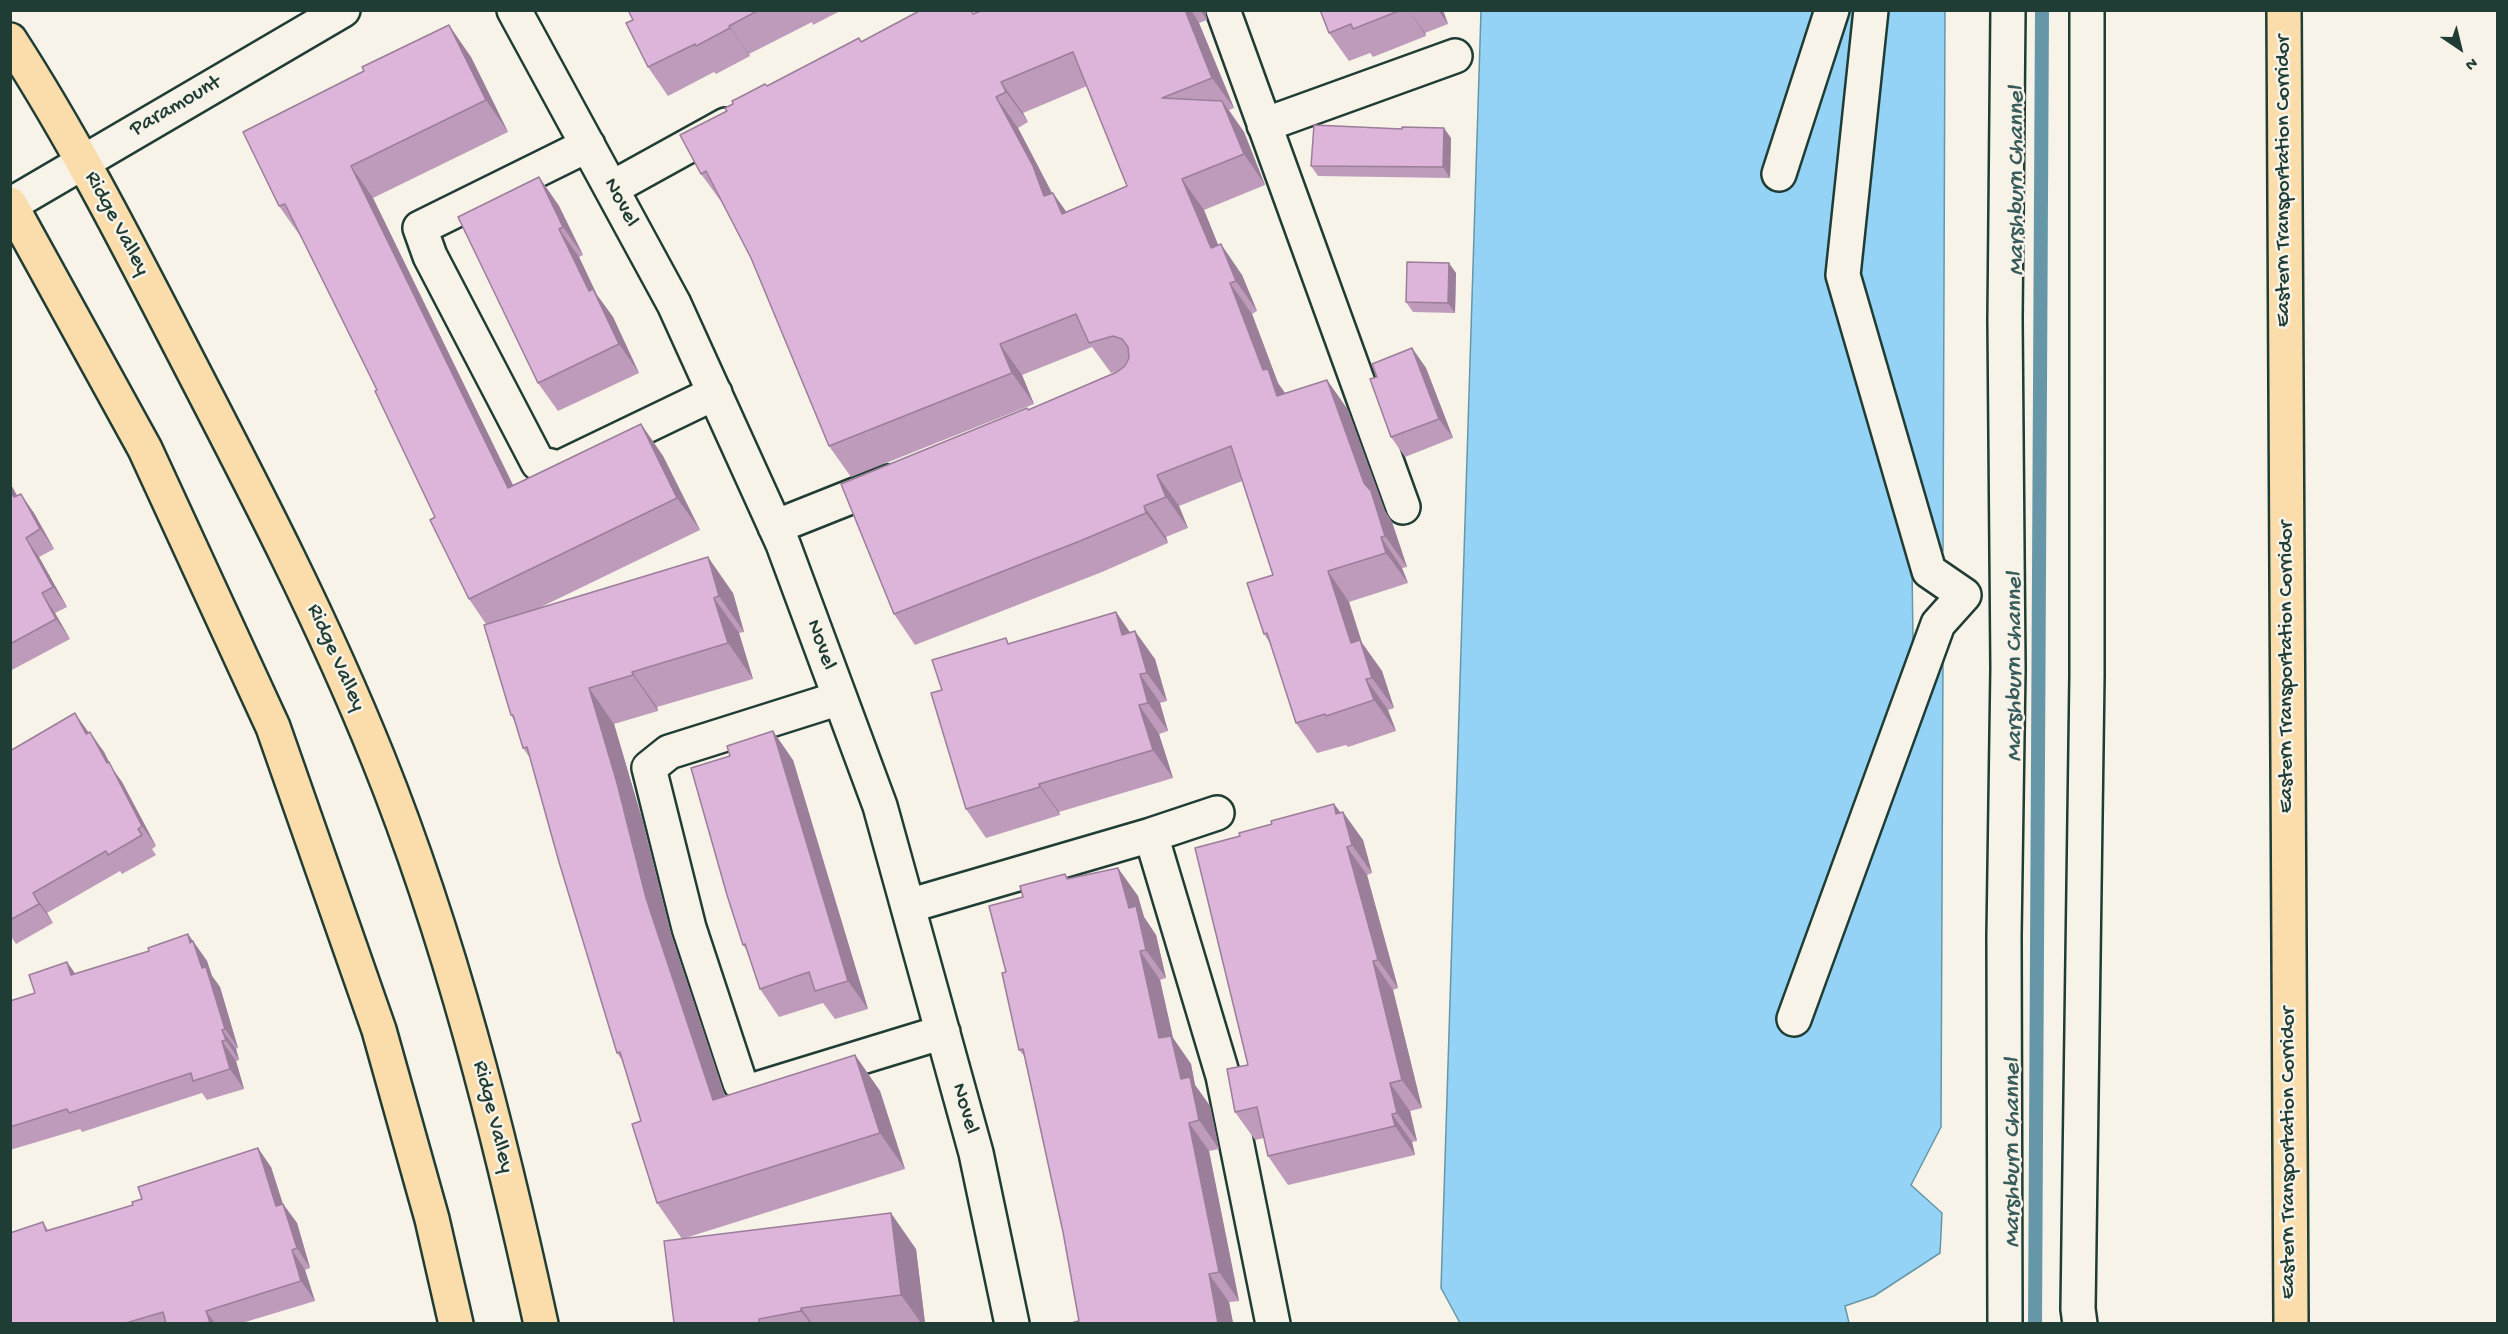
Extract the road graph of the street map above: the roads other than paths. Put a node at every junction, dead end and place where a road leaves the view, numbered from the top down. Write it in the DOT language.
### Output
graph roads {
  1 [pos="514,10"];
  2 [pos="1223,10"];
  3 [pos="1832,10"];
  4 [pos="1870,10"];
  5 [pos="2008,10"];
  6 [pos="2087,10"];
  7 [pos="2284,10"];
  8 [pos="339,11"];
  9 [pos="10,40"];
  10 [pos="1455,56"];
  11 [pos="751,112"];
  12 [pos="1264,125"];
  13 [pos="588,145"];
  14 [pos="83,162"];
  15 [pos="1779,174"];
  16 [pos="612,188"];
  17 [pos="11,205"];
  18 [pos="715,393"];
  19 [pos="918,470"];
  20 [pos="1402,507"];
  21 [pos="775,527"];
  22 [pos="840,698"];
  23 [pos="1217,813"];
  24 [pos="1151,835"];
  25 [pos="908,906"];
  26 [pos="1794,1019"];
  27 [pos="943,1032"];
  28 [pos="456,1323"];
  29 [pos="541,1323"];
  30 [pos="1012,1323"];
  31 [pos="1273,1323"];
  32 [pos="2005,1323"];
  33 [pos="2080,1323"];
  34 [pos="2291,1323"];
  1 -- 13 [label="street, Novel"];
  2 -- 12 [label="street"];
  3 -- 15 [label="street"];
  4 -- 26 [label="street"];
  5 -- 32 [label="street"];
  6 -- 33 [label="street"];
  7 -- 34 [label="main road, Eastern Transportation Corridor"];
  8 -- 14 [label="street, Paramount"];
  9 -- 14 [label="main road, Ridge Valley"];
  10 -- 12 [label="street"];
  11 -- 16 [label="street"];
  12 -- 20 [label="street"];
  13 -- 16 [label="street, Novel"];
  13 -- 18 [label="street"];
  14 -- 17 [label="street, Paramount"];
  14 -- 29 [label="main road, Ridge Valley"];
  16 -- 18 [label="street, Novel"];
  17 -- 28 [label="main road"];
  18 -- 21 [label="street, Novel"];
  19 -- 21 [label="street"];
  21 -- 22 [label="street, Novel"];
  22 -- 25 [label="street, Novel"];
  22 -- 27 [label="street"];
  23 -- 24 [label="street"];
  24 -- 25 [label="street"];
  24 -- 31 [label="street"];
  25 -- 27 [label="street, Novel"];
  27 -- 30 [label="street, Novel"];
}
